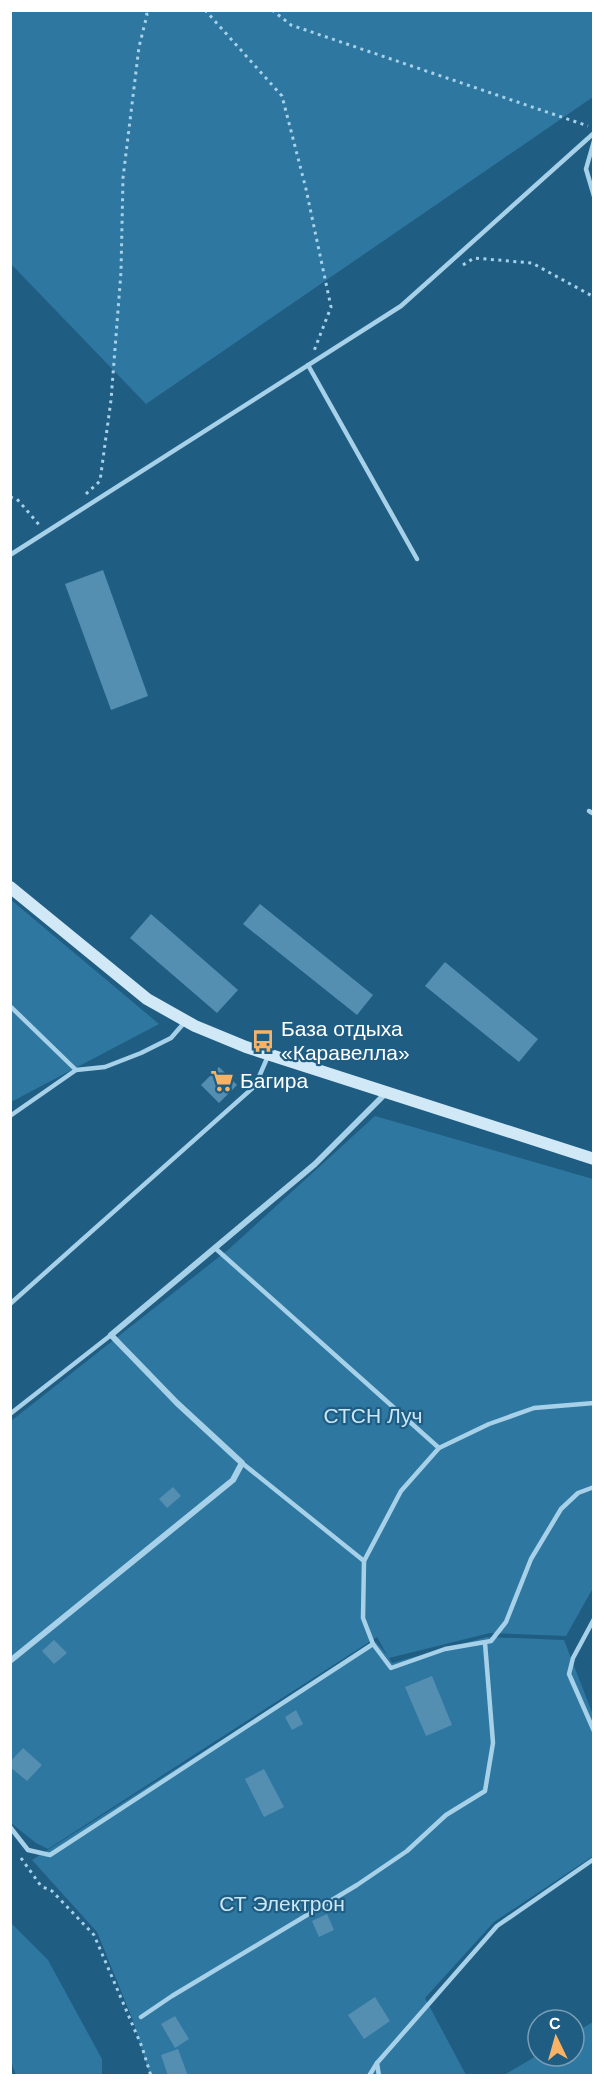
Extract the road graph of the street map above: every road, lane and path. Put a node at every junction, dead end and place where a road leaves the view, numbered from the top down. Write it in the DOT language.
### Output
graph roads {
  1 [pos="146,10"];
  2 [pos="205,10"];
  3 [pos="272,10"];
  4 [pos="594,131"];
  5 [pos="594,141"];
  6 [pos="594,196"];
  7 [pos="456,270"];
  8 [pos="594,297"];
  9 [pos="308,365"];
  10 [pos="84,496"];
  11 [pos="10,497"];
  12 [pos="46,532"];
  13 [pos="10,555"];
  14 [pos="417,559"];
  15 [pos="10,887"];
  16 [pos="10,1006"];
  17 [pos="186,1021"];
  18 [pos="269,1054"];
  19 [pos="76,1070"];
  20 [pos="387,1092"];
  21 [pos="10,1116"];
  22 [pos="594,1159"];
  23 [pos="215,1248"];
  24 [pos="10,1304"];
  25 [pos="111,1335"];
  26 [pos="594,1403"];
  27 [pos="10,1414"];
  28 [pos="438,1448"];
  29 [pos="242,1463"];
  30 [pos="594,1487"];
  31 [pos="364,1562"];
  32 [pos="594,1619"];
  33 [pos="485,1643"];
  34 [pos="373,1644"];
  35 [pos="10,1661"];
  36 [pos="594,1731"];
  37 [pos="10,1827"];
  38 [pos="17,1852"];
  39 [pos="594,1859"];
  40 [pos="141,2018"];
  41 [pos="377,2063"];
  42 [pos="151,2076"];
  43 [pos="369,2076"];
  44 [pos="380,2076"];
  1 -- 10 [label="path"];
  2 -- 9 [label="path"];
  3 -- 4 [label="path"];
  4 -- 9 [label="lane"];
  5 -- 6 [label="lane"];
  7 -- 8 [label="path"];
  9 -- 12 [label="lane"];
  9 -- 14 [label="lane"];
  11 -- 12 [label="path"];
  12 -- 13 [label="lane"];
  15 -- 17 [label="main road"];
  16 -- 19 [label="lane"];
  17 -- 18 [label="main road"];
  17 -- 19 [label="lane"];
  18 -- 20 [label="main road"];
  18 -- 24 [label="lane"];
  19 -- 21 [label="lane"];
  20 -- 22 [label="main road"];
  20 -- 23 [label="street"];
  23 -- 25 [label="street"];
  23 -- 28 [label="lane"];
  25 -- 27 [label="lane"];
  25 -- 29 [label="street"];
  26 -- 28 [label="lane"];
  28 -- 31 [label="lane"];
  29 -- 31 [label="lane"];
  29 -- 35 [label="street"];
  30 -- 33 [label="lane"];
  31 -- 34 [label="lane"];
  32 -- 36 [label="lane"];
  33 -- 34 [label="lane"];
  33 -- 40 [label="lane"];
  34 -- 37 [label="lane"];
  38 -- 42 [label="path"];
  39 -- 41 [label="lane"];
  41 -- 43 [label="lane"];
  41 -- 44 [label="lane"];
}
